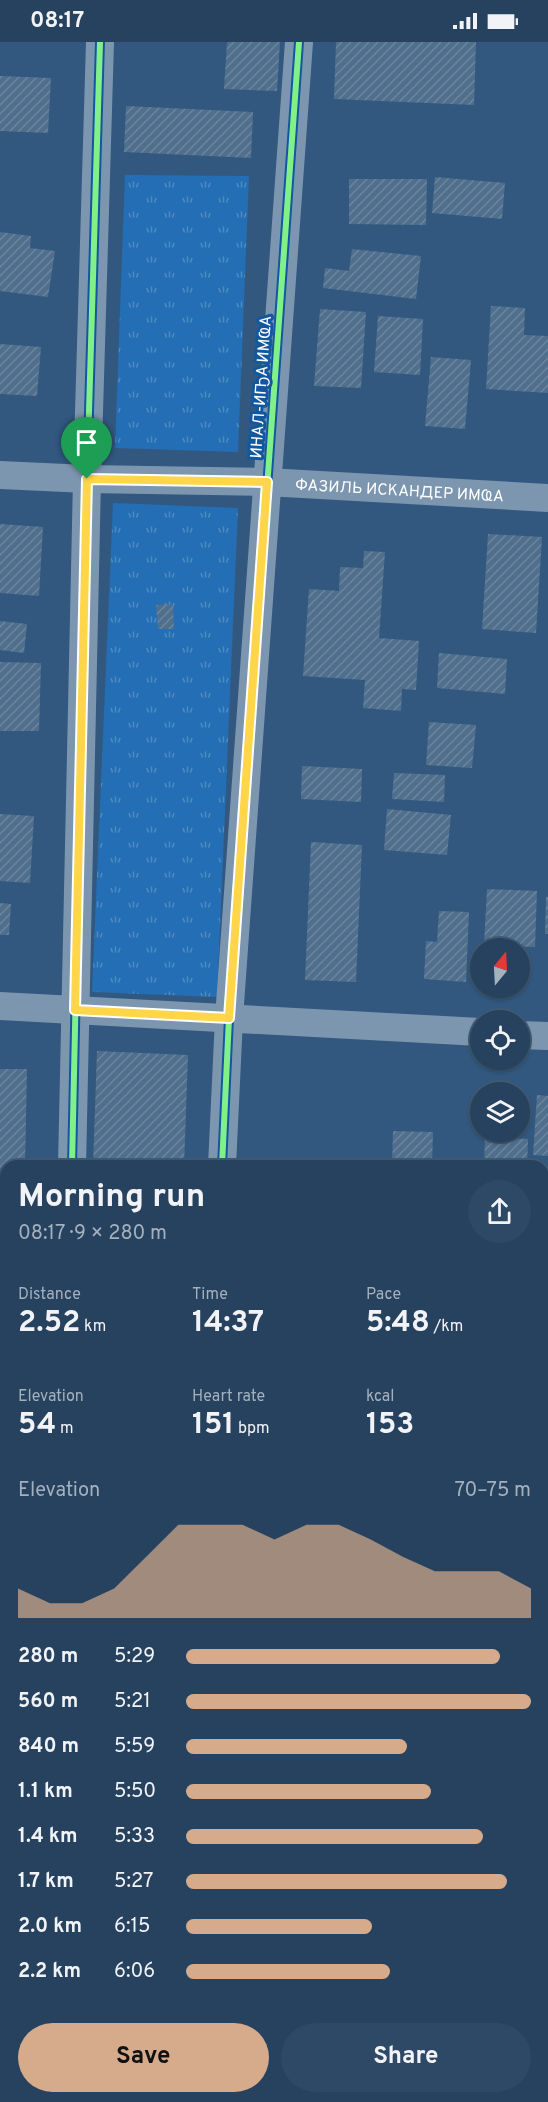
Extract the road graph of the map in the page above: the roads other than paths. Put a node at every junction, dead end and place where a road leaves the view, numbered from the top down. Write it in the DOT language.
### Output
graph roads {
  1 [pos="100,42"];
  2 [pos="299,42"];
  3 [pos="0,475"];
  4 [pos="87,479"];
  5 [pos="267,482"];
  6 [pos="548,498"];
  7 [pos="0,1006"];
  8 [pos="75,1010"];
  9 [pos="229,1018"];
  10 [pos="470,1031"];
  11 [pos="530,1035"];
  12 [pos="548,1036"];
  13 [pos="72,1160"];
  14 [pos="222,1160"];
  1 -- 4 [label="street"];
  2 -- 5 [label="street, ИНАЛ-ИҦА ИМҨА"];
  3 -- 4 [label="street, ФАЗИЛЬ ИСКАНДЕР ИМҨА"];
  4 -- 5 [label="street, ФАЗИЛЬ ИСКАНДЕР ИМҨА"];
  4 -- 8 [label="street"];
  5 -- 6 [label="street, ФАЗИЛЬ ИСКАНДЕР ИМҨА"];
  5 -- 9 [label="street, ИНАЛ-ИҦА ИМҨА"];
  7 -- 8 [label="street"];
  8 -- 9 [label="street"];
  8 -- 13 [label="street"];
  9 -- 10 [label="street"];
  9 -- 14 [label="street, ИНАЛ-ИҦА ИМҨА"];
  11 -- 12 [label="street"];
}
